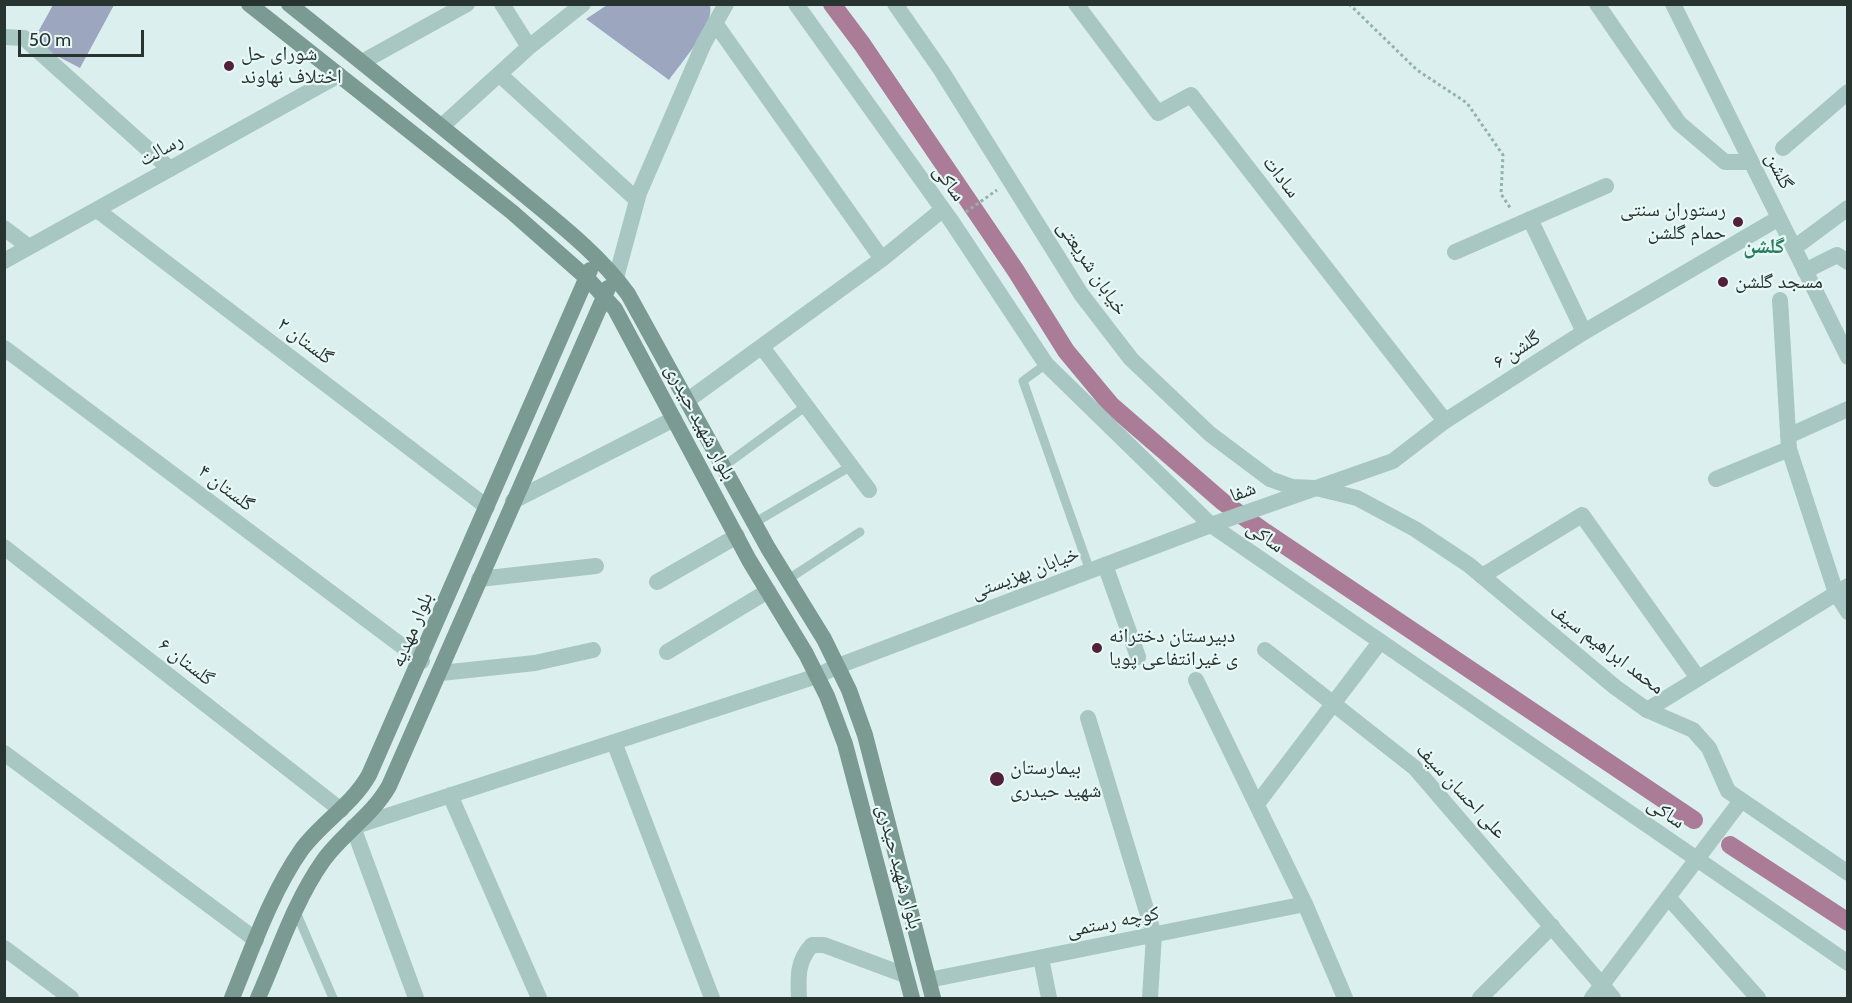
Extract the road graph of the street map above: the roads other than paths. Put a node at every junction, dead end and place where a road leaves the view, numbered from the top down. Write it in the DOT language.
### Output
graph roads {
  1 [pos="249,4"];
  2 [pos="289,4"];
  3 [pos="467,4"];
  4 [pos="502,4"];
  5 [pos="583,4"];
  6 [pos="726,4"];
  7 [pos="796,4"];
  8 [pos="895,4"];
  9 [pos="1076,4"];
  10 [pos="1598,4"];
  11 [pos="1673,4"];
  12 [pos="715,23"];
  13 [pos="4,37"];
  14 [pos="529,47"];
  15 [pos="362,62"];
  16 [pos="499,74"];
  17 [pos="339,75"];
  18 [pos="1848,92"];
  19 [pos="442,126"];
  20 [pos="1784,148"];
  21 [pos="1751,162"];
  22 [pos="170,169"];
  23 [pos="1606,186"];
  24 [pos="637,200"];
  25 [pos="1848,208"];
  26 [pos="97,210"];
  27 [pos="942,210"];
  28 [pos="1779,218"];
  29 [pos="1525,221"];
  30 [pos="4,228"];
  31 [pos="28,247"];
  32 [pos="1794,248"];
  33 [pos="1455,252"];
  34 [pos="594,255"];
  35 [pos="882,260"];
  36 [pos="4,261"];
  37 [pos="1848,262"];
  38 [pos="1805,272"];
  39 [pos="616,278"];
  40 [pos="588,279"];
  41 [pos="603,294"];
  42 [pos="1780,300"];
  43 [pos="1584,332"];
  44 [pos="762,347"];
  45 [pos="4,348"];
  46 [pos="1848,357"];
  47 [pos="1046,364"];
  48 [pos="688,400"];
  49 [pos="806,405"];
  50 [pos="1848,409"];
  51 [pos="674,419"];
  52 [pos="1445,421"];
  53 [pos="1789,442"];
  54 [pos="724,466"];
  55 [pos="851,466"];
  56 [pos="1716,479"];
  57 [pos="1316,488"];
  58 [pos="869,490"];
  59 [pos="513,501"];
  60 [pos="1273,503"];
  61 [pos="487,507"];
  62 [pos="754,523"];
  63 [pos="1218,523"];
  64 [pos="860,532"];
  65 [pos="736,536"];
  66 [pos="4,548"];
  67 [pos="596,566"];
  68 [pos="1098,568"];
  69 [pos="1482,576"];
  70 [pos="479,579"];
  71 [pos="787,580"];
  72 [pos="657,582"];
  73 [pos="1842,589"];
  74 [pos="768,591"];
  75 [pos="1848,612"];
  76 [pos="1380,642"];
  77 [pos="593,650"];
  78 [pos="1265,650"];
  79 [pos="667,652"];
  80 [pos="1138,657"];
  81 [pos="422,661"];
  82 [pos="838,666"];
  83 [pos="441,673"];
  84 [pos="817,676"];
  85 [pos="1698,678"];
  86 [pos="1196,680"];
  87 [pos="1333,704"];
  88 [pos="1647,710"];
  89 [pos="1088,718"];
  90 [pos="614,742"];
  91 [pos="4,753"];
  92 [pos="450,795"];
  93 [pos="1740,802"];
  94 [pos="1257,804"];
  95 [pos="341,810"];
  96 [pos="353,827"];
  97 [pos="1696,859"];
  98 [pos="1848,873"];
  99 [pos="1668,897"];
  100 [pos="1305,904"];
  101 [pos="296,912"];
  102 [pos="1552,926"];
  103 [pos="1154,934"];
  104 [pos="256,940"];
  105 [pos="4,948"];
  106 [pos="1041,958"];
  107 [pos="1848,963"];
  108 [pos="906,975"];
  109 [pos="928,980"];
  110 [pos="1602,985"];
  111 [pos="260,997"];
  112 [pos="71,999"];
  113 [pos="232,999"];
  114 [pos="333,999"];
  115 [pos="416,999"];
  116 [pos="538,999"];
  117 [pos="712,999"];
  118 [pos="799,999"];
  119 [pos="912,999"];
  120 [pos="933,999"];
  121 [pos="1049,999"];
  122 [pos="1150,999"];
  123 [pos="1345,999"];
  124 [pos="1479,999"];
  125 [pos="1592,999"];
  126 [pos="1613,999"];
  127 [pos="1758,999"];
  1 -- 17 [label="main road, بلوار شهید حیدری"];
  2 -- 15 [label="main road, بلوار شهید حیدری"];
  3 -- 15 [label="street"];
  4 -- 14 [label="street"];
  5 -- 14 [label="street"];
  6 -- 12 [label="street"];
  7 -- 27 [label="street, ساکی"];
  8 -- 57 [label="street, خیابان شریعتی"];
  9 -- 52 [label="street, سادات"];
  10 -- 21 [label="street"];
  11 -- 21 [label="street, گلشن"];
  12 -- 24 [label="street"];
  12 -- 35 [label="street"];
  13 -- 22 [label="street"];
  14 -- 16 [label="street"];
  15 -- 17 [label="main road"];
  15 -- 19 [label="main road, بلوار شهید حیدری"];
  16 -- 19 [label="street"];
  16 -- 24 [label="street"];
  17 -- 22 [label="street, رسالت"];
  17 -- 40 [label="main road, بلوار شهید حیدری"];
  18 -- 20 [label="street"];
  19 -- 34 [label="main road, بلوار شهید حیدری"];
  21 -- 28 [label="street, گلشن"];
  22 -- 26 [label="street, رسالت"];
  23 -- 29 [label="street"];
  24 -- 39 [label="street"];
  25 -- 32 [label="street"];
  26 -- 31 [label="street, رسالت"];
  26 -- 61 [label="street, گلستان ۲"];
  27 -- 35 [label="street"];
  27 -- 47 [label="street, ساکی"];
  28 -- 32 [label="street, گلشن"];
  28 -- 43 [label="street, گلشن ۶"];
  29 -- 33 [label="street"];
  29 -- 43 [label="street"];
  30 -- 31 [label="street"];
  31 -- 36 [label="street, رسالت"];
  32 -- 38 [label="street, گلشن"];
  34 -- 39 [label="main road, بلوار شهید حیدری"];
  34 -- 40 [label="main road, بلوار مهدیه"];
  35 -- 44 [label="street"];
  37 -- 38 [label="street"];
  38 -- 46 [label="street, گلشن"];
  39 -- 41 [label="main road"];
  39 -- 48 [label="main road, بلوار شهید حیدری"];
  40 -- 41 [label="main road, بلوار شهید حیدری"];
  40 -- 61 [label="main road, بلوار مهدیه"];
  41 -- 51 [label="main road, بلوار شهید حیدری"];
  41 -- 59 [label="main road"];
  42 -- 53 [label="street"];
  43 -- 52 [label="street, گلشن ۶"];
  44 -- 48 [label="street"];
  44 -- 49 [label="street"];
  45 -- 81 [label="street, گلستان ۴"];
  47 -- 63 [label="street, ساکی"];
  47 -- 68 [label="lane"];
  48 -- 54 [label="main road, بلوار شهید حیدری"];
  49 -- 54 [label="lane"];
  49 -- 55 [label="street"];
  50 -- 53 [label="street"];
  51 -- 59 [label="street"];
  51 -- 65 [label="main road, بلوار شهید حیدری"];
  52 -- 57 [label="street, گلشن ۶"];
  53 -- 56 [label="street"];
  53 -- 73 [label="street"];
  54 -- 62 [label="main road, بلوار شهید حیدری"];
  55 -- 58 [label="street"];
  55 -- 62 [label="lane"];
  57 -- 60 [label="street, گلشن ۶"];
  57 -- 69 [label="street, محمد ابراهیم سیف"];
  59 -- 70 [label="main road"];
  60 -- 63 [label="street, شفا"];
  61 -- 81 [label="main road, بلوار مهدیه"];
  62 -- 71 [label="main road, بلوار شهید حیدری"];
  63 -- 68 [label="street, خیابان بهزیستی"];
  63 -- 76 [label="street, ساکی"];
  64 -- 71 [label="lane"];
  65 -- 72 [label="street"];
  65 -- 74 [label="main road, بلوار شهید حیدری"];
  66 -- 95 [label="street, گلستان ۶"];
  67 -- 70 [label="street"];
  68 -- 80 [label="street"];
  68 -- 82 [label="street, خیابان بهزیستی"];
  69 -- 85 [label="street"];
  69 -- 88 [label="street, محمد ابراهیم سیف"];
  70 -- 83 [label="main road"];
  71 -- 82 [label="main road, بلوار شهید حیدری"];
  73 -- 75 [label="street"];
  73 -- 85 [label="street"];
  74 -- 79 [label="street"];
  74 -- 84 [label="main road, بلوار شهید حیدری"];
  76 -- 87 [label="street"];
  76 -- 97 [label="street, ساکی"];
  77 -- 83 [label="street"];
  78 -- 87 [label="street, علی احسان سیف"];
  81 -- 95 [label="main road, بلوار مهدیه"];
  82 -- 84 [label="street, خیابان بهزیستی"];
  82 -- 109 [label="main road, بلوار شهید حیدری"];
  83 -- 96 [label="main road"];
  84 -- 90 [label="street, خیابان بهزیستی"];
  84 -- 108 [label="main road, بلوار شهید حیدری"];
  85 -- 88 [label="street"];
  86 -- 94 [label="street"];
  87 -- 94 [label="street"];
  87 -- 102 [label="street, علی احسان سیف"];
  88 -- 93 [label="street, محمد ابراهیم سیف"];
  89 -- 103 [label="street"];
  90 -- 92 [label="street, خیابان بهزیستی"];
  90 -- 117 [label="street"];
  91 -- 104 [label="street"];
  92 -- 96 [label="street, خیابان بهزیستی"];
  92 -- 116 [label="street"];
  93 -- 97 [label="street"];
  93 -- 98 [label="street, محمد ابراهیم سیف"];
  94 -- 100 [label="street"];
  95 -- 96 [label="main road"];
  95 -- 104 [label="main road, بلوار مهدیه"];
  96 -- 101 [label="main road"];
  96 -- 115 [label="street"];
  97 -- 99 [label="street"];
  97 -- 107 [label="street, ساکی"];
  99 -- 110 [label="street"];
  99 -- 127 [label="street"];
  100 -- 103 [label="street, کوچه رستمی"];
  100 -- 123 [label="street"];
  101 -- 111 [label="main road"];
  101 -- 114 [label="lane"];
  102 -- 110 [label="street, علی احسان سیف"];
  102 -- 124 [label="street"];
  103 -- 106 [label="street, کوچه رستمی"];
  103 -- 122 [label="street"];
  104 -- 113 [label="main road, بلوار مهدیه"];
  105 -- 112 [label="street"];
  106 -- 109 [label="street, کوچه رستمی"];
  106 -- 121 [label="street"];
  108 -- 118 [label="street"];
  108 -- 119 [label="main road, بلوار شهید حیدری"];
  109 -- 120 [label="main road, بلوار شهید حیدری"];
  110 -- 125 [label="street"];
  110 -- 126 [label="street, علی احسان سیف"];
}
